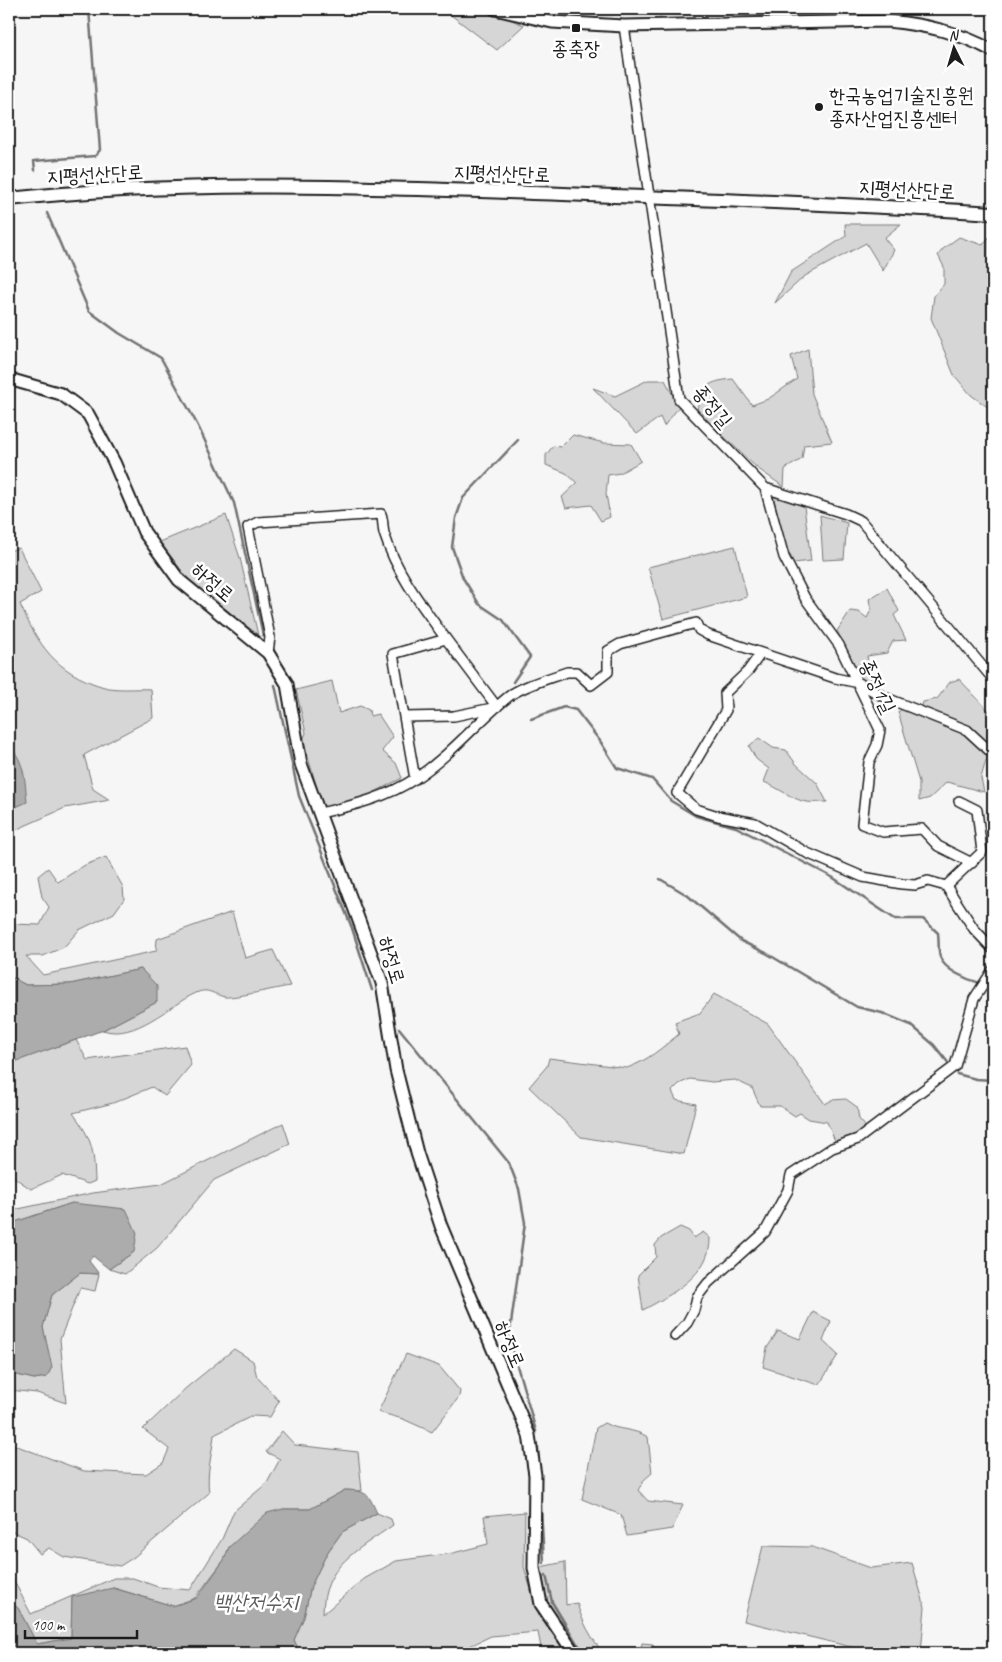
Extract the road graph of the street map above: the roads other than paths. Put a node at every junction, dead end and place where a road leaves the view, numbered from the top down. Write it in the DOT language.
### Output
graph roads {
  1 [pos="495,9"];
  2 [pos="624,26"];
  3 [pos="993,51"];
  4 [pos="649,197"];
  5 [pos="9,199"];
  6 [pos="993,212"];
  7 [pos="9,378"];
  8 [pos="765,488"];
  9 [pos="446,639"];
  10 [pos="268,653"];
  11 [pos="761,653"];
  12 [pos="993,678"];
  13 [pos="859,683"];
  14 [pos="497,707"];
  15 [pos="404,717"];
  16 [pos="993,754"];
  17 [pos="415,779"];
  18 [pos="959,801"];
  19 [pos="320,813"];
  20 [pos="972,863"];
  21 [pos="946,886"];
  22 [pos="993,949"];
  23 [pos="993,970"];
  24 [pos="675,1336"];
  25 [pos="574,1653"];
  1 -- 2 [label="street"];
  2 -- 3 [label="street"];
  2 -- 4 [label="street, 종정길"];
  4 -- 5 [label="main road, 지평선산단로"];
  4 -- 6 [label="main road, 지평선산단로"];
  4 -- 8 [label="street, 종정길"];
  7 -- 10 [label="street, 하정로"];
  8 -- 12 [label="street, 종정길"];
  8 -- 13 [label="street, 종정1길"];
  9 -- 10 [label="street"];
  9 -- 14 [label="street"];
  9 -- 15 [label="street"];
  10 -- 19 [label="street, 하정로"];
  11 -- 13 [label="street"];
  11 -- 14 [label="street"];
  11 -- 21 [label="street"];
  13 -- 16 [label="street"];
  13 -- 20 [label="street, 종정1길"];
  14 -- 15 [label="street"];
  14 -- 17 [label="street"];
  15 -- 17 [label="street"];
  17 -- 19 [label="street"];
  18 -- 20 [label="street"];
  19 -- 25 [label="street, 하정로"];
  20 -- 21 [label="street"];
  21 -- 22 [label="street"];
  23 -- 24 [label="street"];
}
